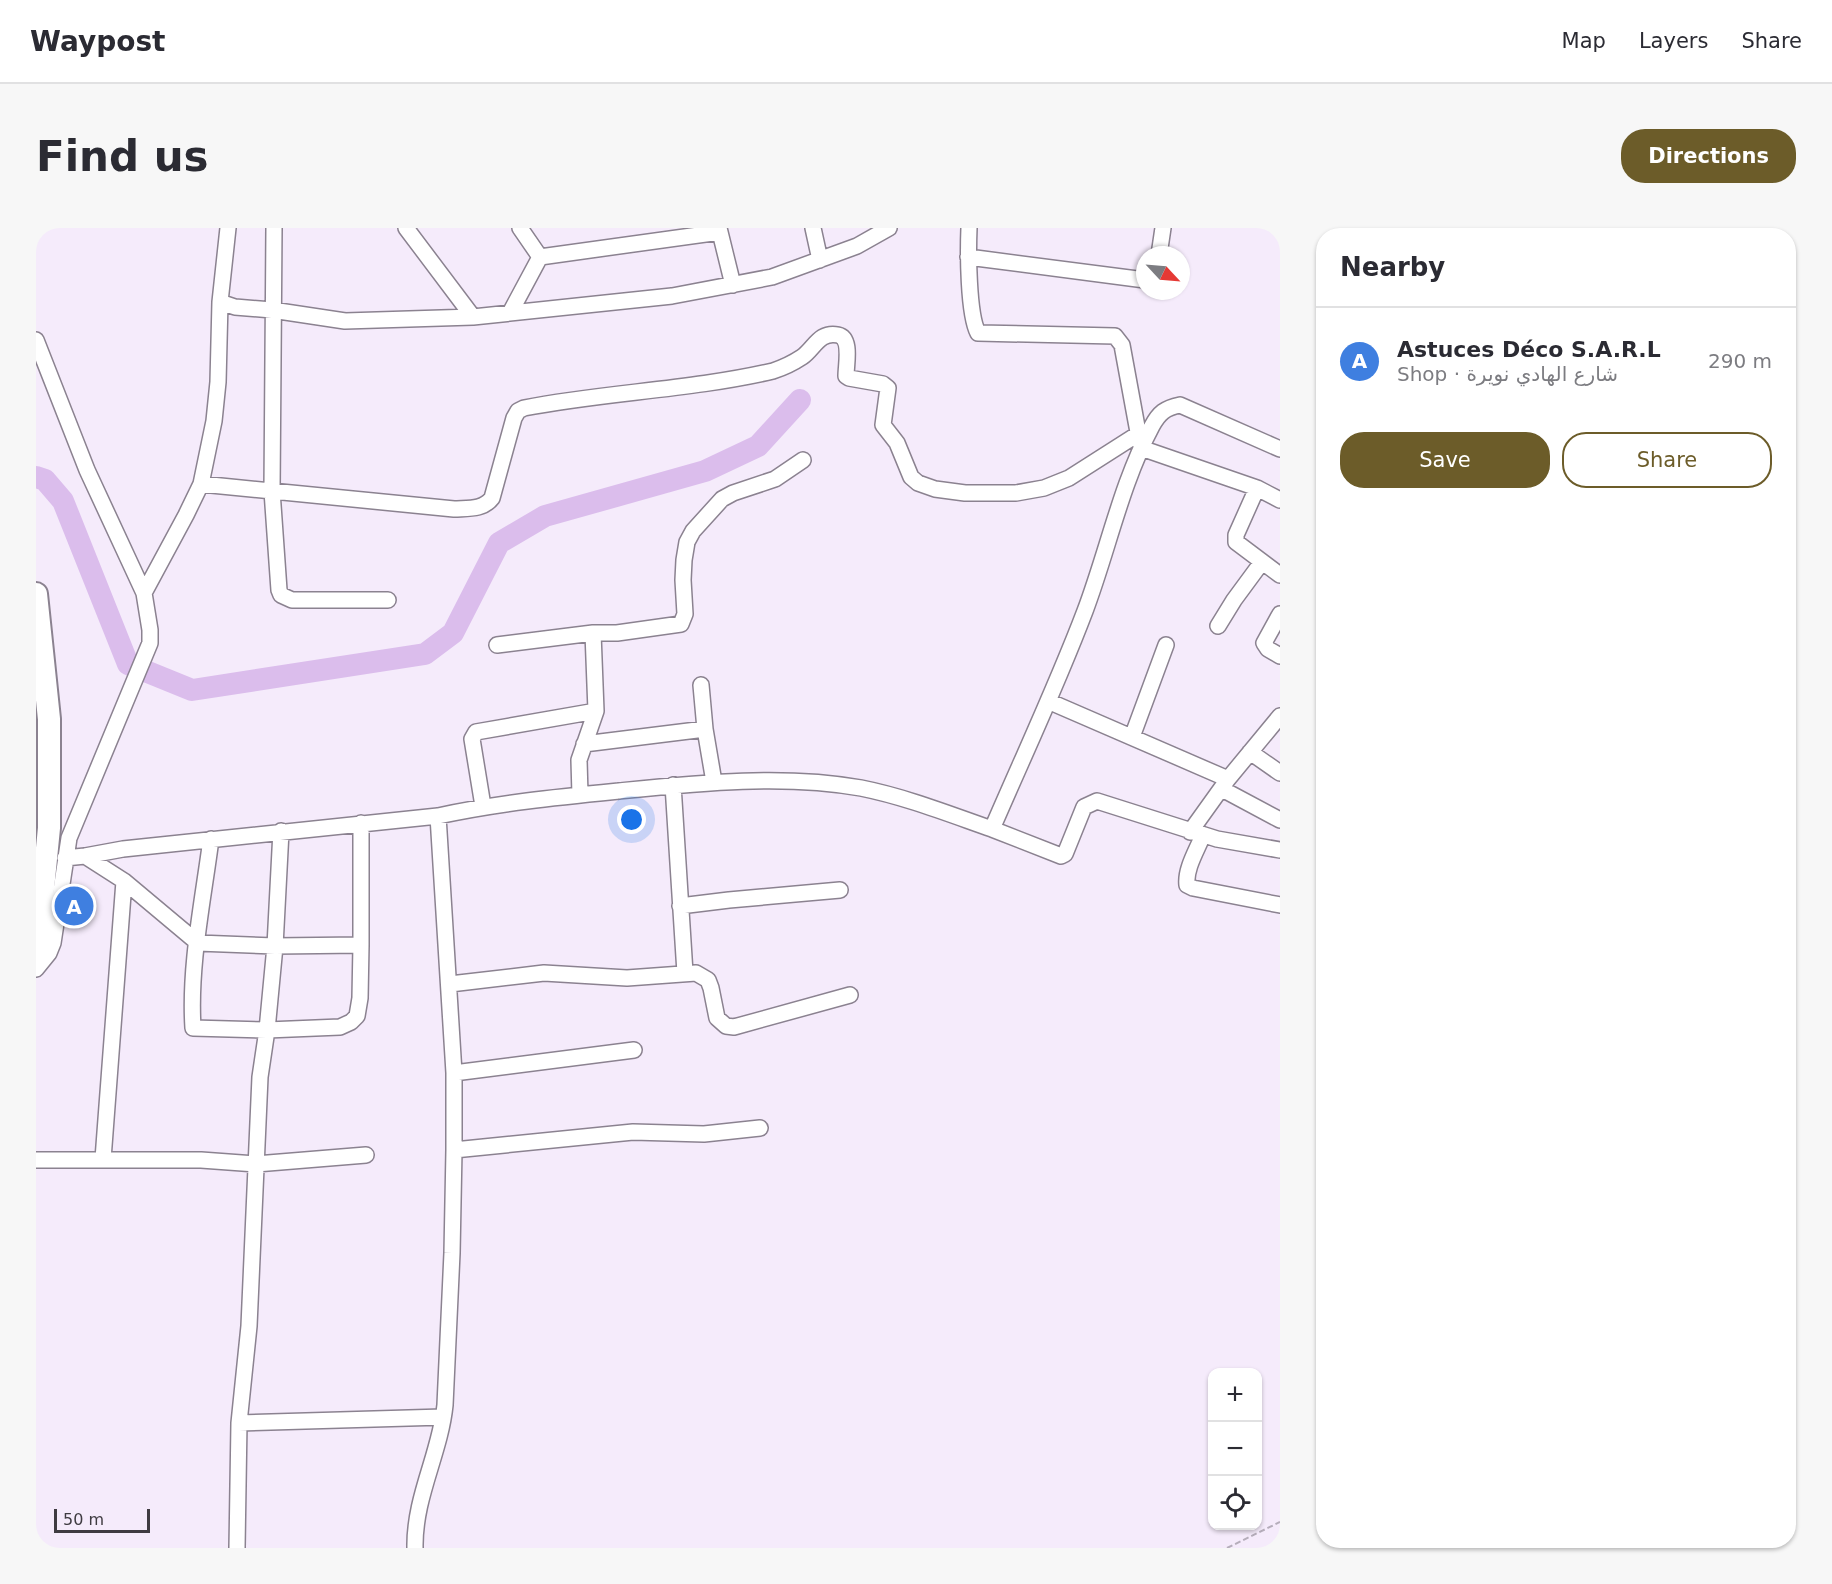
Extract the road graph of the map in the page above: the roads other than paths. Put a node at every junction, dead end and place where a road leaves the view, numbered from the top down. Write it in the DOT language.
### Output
graph roads {
  1 [pos="228,228"];
  2 [pos="274,228"];
  3 [pos="406,228"];
  4 [pos="520,228"];
  5 [pos="813,228"];
  6 [pos="889,228"];
  7 [pos="969,228"];
  8 [pos="1163,228"];
  9 [pos="719,230"];
  10 [pos="1160,246"];
  11 [pos="540,257"];
  12 [pos="968,257"];
  13 [pos="820,260"];
  14 [pos="1136,279"];
  15 [pos="733,285"];
  16 [pos="220,302"];
  17 [pos="272,310"];
  18 [pos="510,314"];
  19 [pos="473,317"];
  20 [pos="36,340"];
  21 [pos="1140,441"];
  22 [pos="1280,449"];
  23 [pos="803,460"];
  24 [pos="201,484"];
  25 [pos="1257,488"];
  26 [pos="272,491"];
  27 [pos="1280,500"];
  28 [pos="1262,562"];
  29 [pos="1280,575"];
  30 [pos="144,593"];
  31 [pos="36,594"];
  32 [pos="388,600"];
  33 [pos="1280,614"];
  34 [pos="1218,626"];
  35 [pos="593,633"];
  36 [pos="497,645"];
  37 [pos="1166,645"];
  38 [pos="1280,656"];
  39 [pos="701,685"];
  40 [pos="1048,702"];
  41 [pos="596,711"];
  42 [pos="1280,716"];
  43 [pos="705,729"];
  44 [pos="1132,737"];
  45 [pos="585,744"];
  46 [pos="1251,752"];
  47 [pos="1280,773"];
  48 [pos="714,782"];
  49 [pos="1225,784"];
  50 [pos="673,785"];
  51 [pos="580,795"];
  52 [pos="483,806"];
  53 [pos="438,816"];
  54 [pos="1280,820"];
  55 [pos="361,823"];
  56 [pos="992,829"];
  57 [pos="281,831"];
  58 [pos="1196,833"];
  59 [pos="211,839"];
  60 [pos="1280,850"];
  61 [pos="85,856"];
  62 [pos="65,858"];
  63 [pos="124,881"];
  64 [pos="840,890"];
  65 [pos="1280,905"];
  66 [pos="680,906"];
  67 [pos="198,943"];
  68 [pos="361,945"];
  69 [pos="275,946"];
  70 [pos="38,958"];
  71 [pos="685,973"];
  72 [pos="450,984"];
  73 [pos="850,995"];
  74 [pos="267,1030"];
  75 [pos="634,1050"];
  76 [pos="454,1072"];
  77 [pos="760,1128"];
  78 [pos="454,1150"];
  79 [pos="366,1155"];
  80 [pos="103,1159"];
  81 [pos="36,1160"];
  82 [pos="256,1164"];
  83 [pos="443,1417"];
  84 [pos="238,1423"];
  85 [pos="237,1548"];
  86 [pos="415,1548"];
  1 -- 16 [label="street"];
  2 -- 17 [label="street"];
  3 -- 19 [label="street"];
  4 -- 11 [label="street"];
  5 -- 13 [label="street"];
  6 -- 13 [label="street"];
  7 -- 12 [label="street"];
  8 -- 10 [label="street"];
  9 -- 11 [label="street"];
  9 -- 15 [label="street"];
  11 -- 18 [label="street"];
  12 -- 14 [label="street"];
  12 -- 21 [label="street"];
  13 -- 15 [label="street"];
  15 -- 18 [label="street"];
  16 -- 17 [label="street"];
  16 -- 24 [label="street"];
  17 -- 19 [label="street"];
  17 -- 26 [label="street"];
  18 -- 19 [label="street"];
  20 -- 30 [label="street"];
  21 -- 22 [label="street"];
  21 -- 25 [label="street"];
  21 -- 26 [label="street"];
  21 -- 40 [label="street"];
  23 -- 35 [label="street"];
  24 -- 26 [label="street"];
  24 -- 30 [label="street"];
  25 -- 27 [label="street"];
  25 -- 28 [label="street"];
  26 -- 32 [label="street"];
  28 -- 29 [label="street"];
  28 -- 34 [label="street"];
  30 -- 62 [label="street"];
  31 -- 70 [label="highway"];
  33 -- 38 [label="street"];
  35 -- 36 [label="street"];
  35 -- 41 [label="street"];
  37 -- 44 [label="street"];
  39 -- 43 [label="street"];
  40 -- 44 [label="street"];
  40 -- 56 [label="street"];
  41 -- 45 [label="street"];
  41 -- 52 [label="street"];
  42 -- 46 [label="street"];
  43 -- 45 [label="street"];
  43 -- 48 [label="street"];
  44 -- 49 [label="street"];
  45 -- 51 [label="street"];
  46 -- 47 [label="street"];
  46 -- 49 [label="street"];
  48 -- 50 [label="street"];
  48 -- 56 [label="street"];
  49 -- 54 [label="street"];
  49 -- 58 [label="street"];
  50 -- 51 [label="street"];
  50 -- 66 [label="street"];
  51 -- 52 [label="street"];
  52 -- 53 [label="street"];
  53 -- 55 [label="street"];
  53 -- 72 [label="street"];
  55 -- 57 [label="street"];
  55 -- 68 [label="street"];
  56 -- 58 [label="street"];
  57 -- 59 [label="street"];
  57 -- 69 [label="street"];
  58 -- 60 [label="street"];
  58 -- 65 [label="street"];
  59 -- 61 [label="street"];
  59 -- 67 [label="street"];
  61 -- 62 [label="street"];
  61 -- 63 [label="street"];
  62 -- 70 [label="street"];
  63 -- 67 [label="street"];
  63 -- 80 [label="street"];
  64 -- 66 [label="street"];
  66 -- 71 [label="street"];
  67 -- 69 [label="street"];
  67 -- 74 [label="street"];
  68 -- 69 [label="street"];
  68 -- 74 [label="street"];
  69 -- 74 [label="street"];
  71 -- 72 [label="street"];
  71 -- 73 [label="street"];
  72 -- 76 [label="street"];
  74 -- 82 [label="street"];
  75 -- 76 [label="street"];
  76 -- 78 [label="street"];
  77 -- 78 [label="street"];
  78 -- 83 [label="street"];
  79 -- 82 [label="street"];
  80 -- 81 [label="street"];
  80 -- 82 [label="street"];
  82 -- 84 [label="street"];
  83 -- 84 [label="street"];
  83 -- 86 [label="street"];
  84 -- 85 [label="street"];
}
